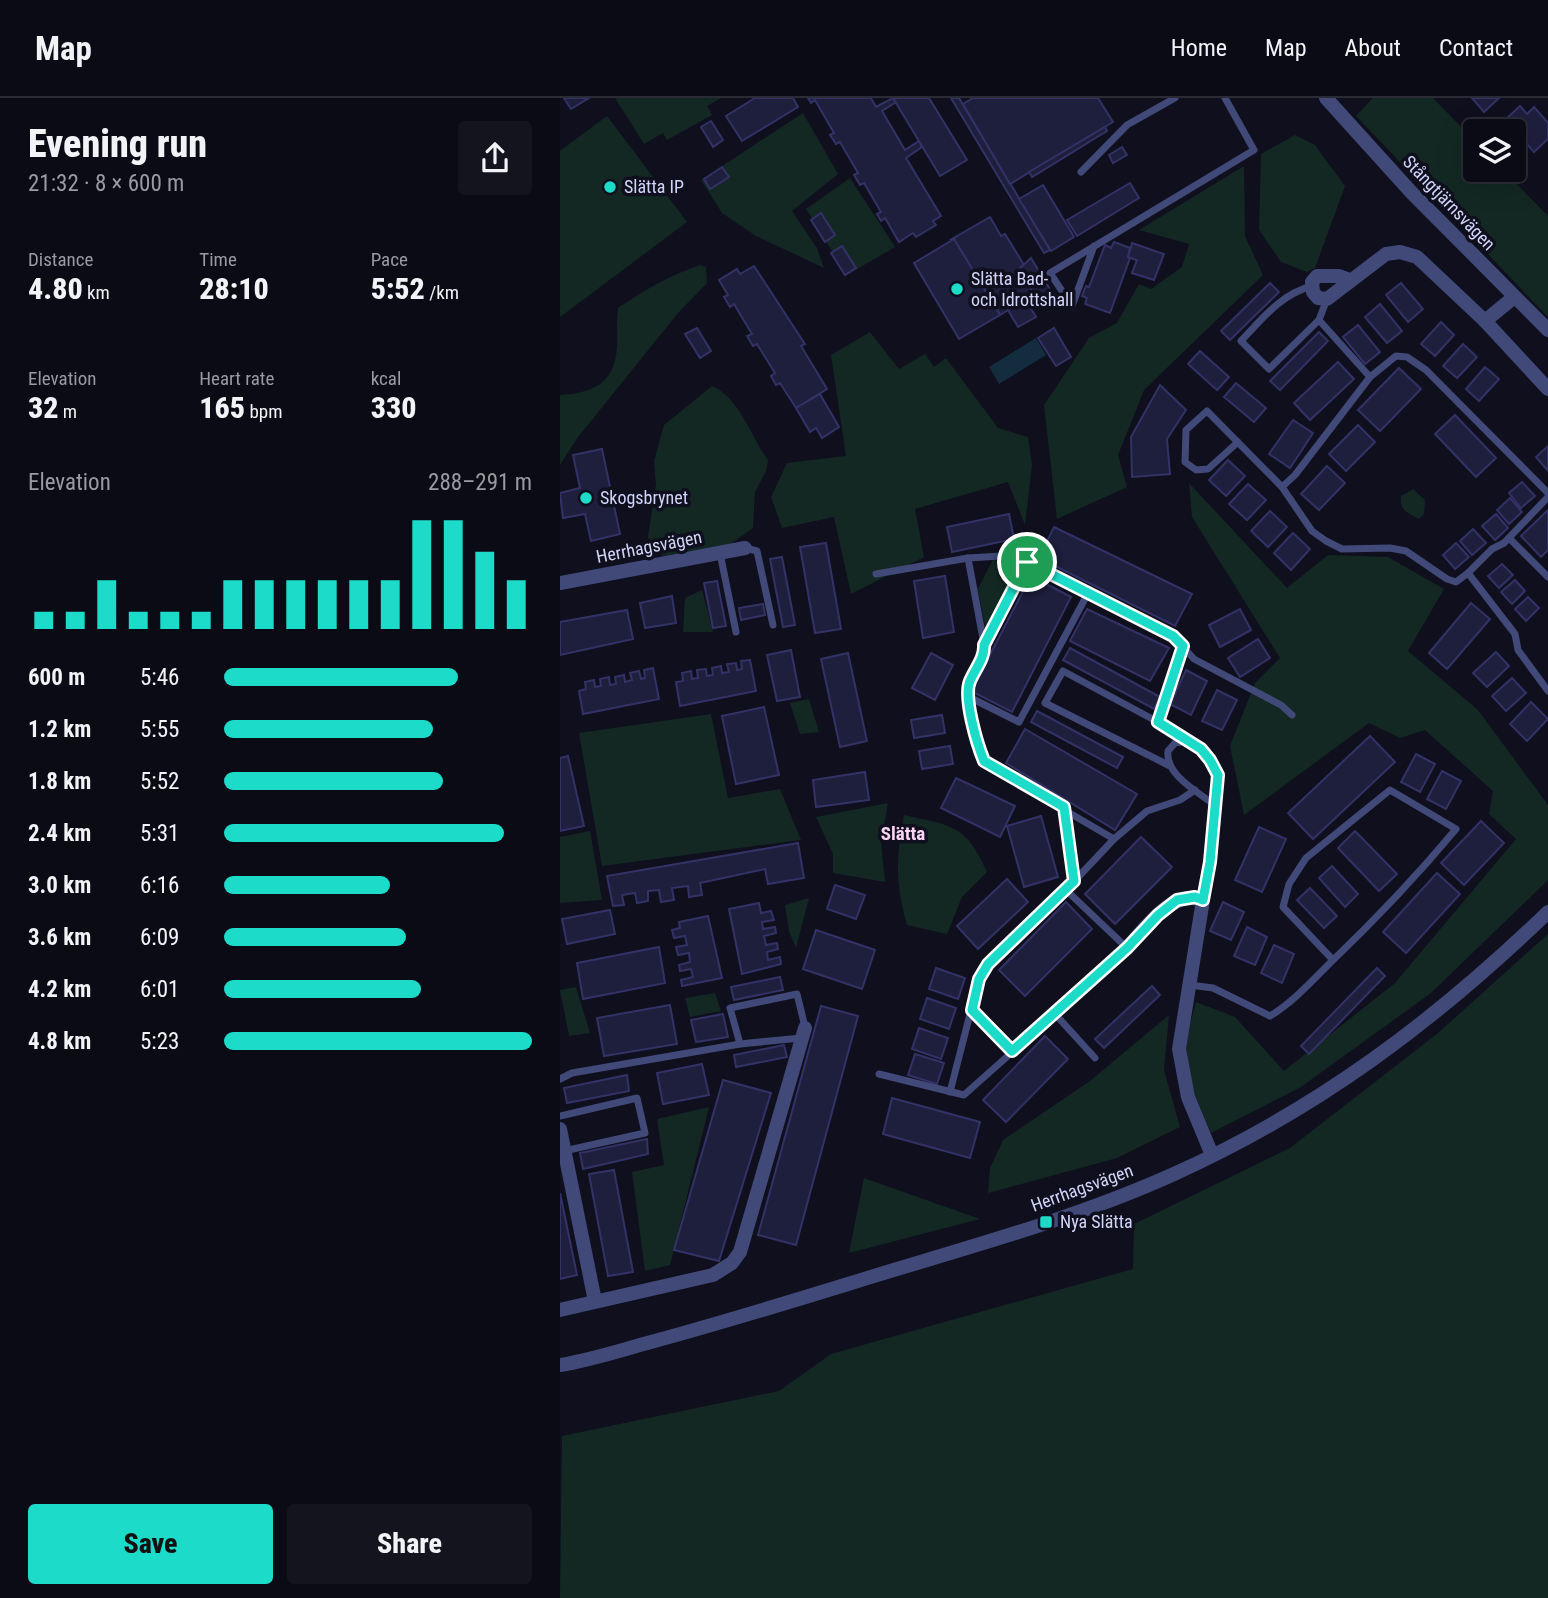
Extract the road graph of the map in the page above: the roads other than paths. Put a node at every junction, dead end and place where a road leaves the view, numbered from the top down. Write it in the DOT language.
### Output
graph roads {
  1 [pos="1175,98"];
  2 [pos="1225,98"];
  3 [pos="1335,101"];
  4 [pos="1081,172"];
  5 [pos="1094,246"];
  6 [pos="1350,281"];
  7 [pos="1312,286"];
  8 [pos="1513,298"];
  9 [pos="1327,299"];
  10 [pos="1319,320"];
  11 [pos="1485,321"];
  12 [pos="1548,330"];
  13 [pos="1370,377"];
  14 [pos="1548,389"];
  15 [pos="1238,442"];
  16 [pos="1282,487"];
  17 [pos="1548,495"];
  18 [pos="1509,538"];
  19 [pos="745,548"];
  20 [pos="719,553"];
  21 [pos="968,558"];
  22 [pos="1027,562"];
  23 [pos="1468,573"];
  24 [pos="876,574"];
  25 [pos="1548,577"];
  26 [pos="560,583"];
  27 [pos="1087,595"];
  28 [pos="773,625"];
  29 [pos="736,632"];
  30 [pos="984,645"];
  31 [pos="1183,646"];
  32 [pos="1548,691"];
  33 [pos="969,697"];
  34 [pos="1292,715"];
  35 [pos="1158,722"];
  36 [pos="1187,741"];
  37 [pos="1168,765"];
  38 [pos="1195,790"];
  39 [pos="1215,805"];
  40 [pos="1064,807"];
  41 [pos="1114,839"];
  42 [pos="1074,881"];
  43 [pos="1066,890"];
  44 [pos="1203,900"];
  45 [pos="1548,912"];
  46 [pos="1127,948"];
  47 [pos="1333,960"];
  48 [pos="1189,985"];
  49 [pos="972,1010"];
  50 [pos="1055,1014"];
  51 [pos="803,1033"];
  52 [pos="740,1044"];
  53 [pos="1012,1051"];
  54 [pos="1094,1058"];
  55 [pos="879,1073"];
  56 [pos="560,1079"];
  57 [pos="950,1092"];
  58 [pos="560,1116"];
  59 [pos="560,1129"];
  60 [pos="565,1151"];
  61 [pos="1212,1155"];
  62 [pos="595,1301"];
  63 [pos="560,1310"];
  64 [pos="560,1365"];
  1 -- 4 [label="lane"];
  2 -- 5 [label="lane"];
  3 -- 8 [label="street, Stångtjärnsvägen"];
  5 -- 5 [label="lane"];
  6 -- 7 [label="street"];
  6 -- 9 [label="street"];
  6 -- 11 [label="street"];
  7 -- 9 [label="street"];
  7 -- 10 [label="lane"];
  8 -- 11 [label="street"];
  8 -- 12 [label="street, Stångtjärnsvägen"];
  9 -- 10 [label="lane"];
  10 -- 13 [label="lane"];
  11 -- 14 [label="street"];
  13 -- 16 [label="lane"];
  13 -- 17 [label="lane"];
  15 -- 15 [label="lane"];
  15 -- 16 [label="lane"];
  16 -- 23 [label="lane"];
  17 -- 18 [label="lane"];
  18 -- 23 [label="lane"];
  18 -- 25 [label="lane"];
  19 -- 20 [label="street, Herrhagsvägen"];
  19 -- 28 [label="lane"];
  20 -- 26 [label="street, Herrhagsvägen"];
  20 -- 29 [label="lane"];
  21 -- 22 [label="lane"];
  21 -- 24 [label="lane"];
  21 -- 30 [label="lane"];
  22 -- 27 [label="lane"];
  22 -- 30 [label="lane"];
  23 -- 32 [label="lane"];
  27 -- 31 [label="lane"];
  27 -- 33 [label="lane"];
  30 -- 33 [label="lane"];
  31 -- 34 [label="lane"];
  31 -- 35 [label="lane"];
  33 -- 40 [label="lane"];
  35 -- 36 [label="lane"];
  35 -- 37 [label="lane"];
  36 -- 37 [label="lane"];
  36 -- 39 [label="lane"];
  37 -- 38 [label="lane"];
  38 -- 39 [label="lane"];
  38 -- 41 [label="lane"];
  39 -- 44 [label="lane"];
  40 -- 41 [label="lane"];
  40 -- 42 [label="lane"];
  41 -- 42 [label="lane"];
  42 -- 43 [label="lane"];
  43 -- 46 [label="lane"];
  43 -- 49 [label="lane"];
  44 -- 46 [label="street"];
  44 -- 48 [label="street"];
  45 -- 61 [label="street, Herrhagsvägen"];
  46 -- 50 [label="lane"];
  47 -- 47 [label="lane"];
  47 -- 48 [label="lane"];
  48 -- 61 [label="street"];
  49 -- 53 [label="lane"];
  49 -- 57 [label="lane"];
  50 -- 53 [label="lane"];
  50 -- 54 [label="lane"];
  51 -- 52 [label="lane"];
  51 -- 52 [label="lane"];
  51 -- 62 [label="street"];
  52 -- 56 [label="lane"];
  53 -- 57 [label="lane"];
  55 -- 57 [label="lane"];
  58 -- 60 [label="lane"];
  59 -- 60 [label="street"];
  60 -- 62 [label="street"];
  61 -- 64 [label="street, Herrhagsvägen"];
  62 -- 63 [label="street"];
}
